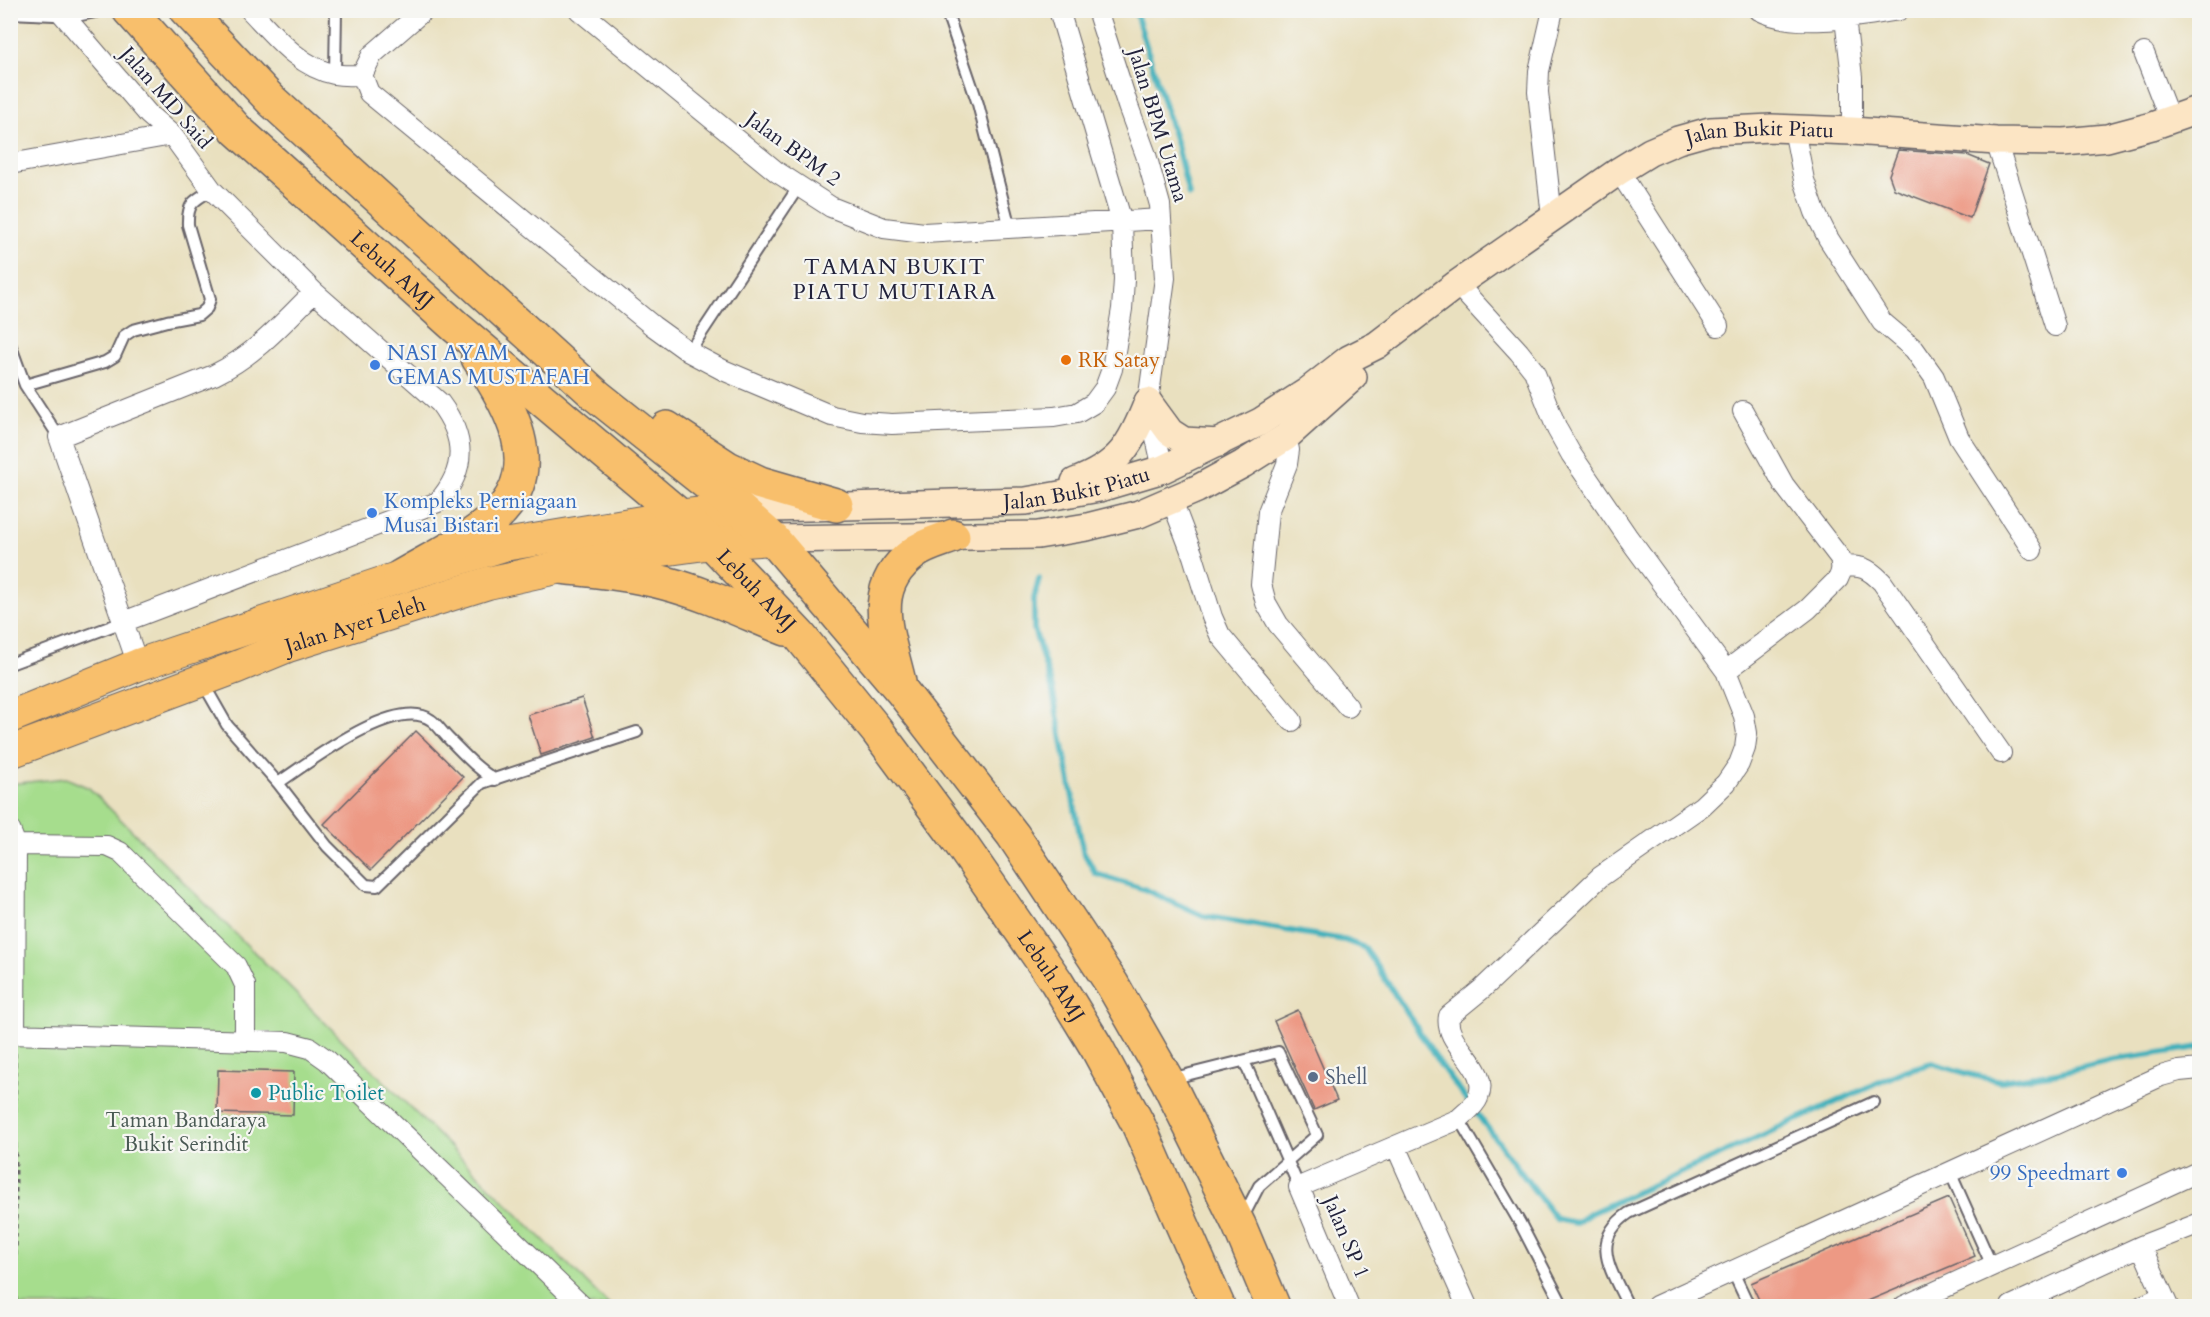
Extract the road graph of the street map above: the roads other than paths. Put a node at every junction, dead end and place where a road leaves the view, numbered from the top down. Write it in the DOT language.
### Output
graph roads {
  1 [pos="105,10"];
  2 [pos="129,10"];
  3 [pos="186,10"];
  4 [pos="250,10"];
  5 [pos="336,10"];
  6 [pos="424,10"];
  7 [pos="579,10"];
  8 [pos="946,10"];
  9 [pos="1059,10"];
  10 [pos="1097,10"];
  11 [pos="1552,10"];
  12 [pos="1759,10"];
  13 [pos="1899,10"];
  14 [pos="10,13"];
  15 [pos="61,13"];
  16 [pos="1844,14"];
  17 [pos="2144,53"];
  18 [pos="335,74"];
  19 [pos="362,75"];
  20 [pos="2199,109"];
  21 [pos="2170,120"];
  22 [pos="1794,129"];
  23 [pos="1852,131"];
  24 [pos="172,135"];
  25 [pos="1996,141"];
  26 [pos="10,164"];
  27 [pos="1619,171"];
  28 [pos="799,186"];
  29 [pos="212,190"];
  30 [pos="1552,217"];
  31 [pos="1161,219"];
  32 [pos="1122,222"];
  33 [pos="1010,228"];
  34 [pos="1457,284"];
  35 [pos="314,291"];
  36 [pos="1718,326"];
  37 [pos="2055,326"];
  38 [pos="456,327"];
  39 [pos="10,344"];
  40 [pos="1377,345"];
  41 [pos="688,352"];
  42 [pos="25,385"];
  43 [pos="597,396"];
  44 [pos="1148,402"];
  45 [pos="1743,411"];
  46 [pos="59,437"];
  47 [pos="1286,437"];
  48 [pos="1219,443"];
  49 [pos="1243,464"];
  50 [pos="1163,468"];
  51 [pos="1026,501"];
  52 [pos="1172,501"];
  53 [pos="836,505"];
  54 [pos="739,509"];
  55 [pos="678,516"];
  56 [pos="1087,527"];
  57 [pos="952,536"];
  58 [pos="773,539"];
  59 [pos="712,543"];
  60 [pos="2032,550"];
  61 [pos="1842,566"];
  62 [pos="561,567"];
  63 [pos="400,577"];
  64 [pos="123,622"];
  65 [pos="799,634"];
  66 [pos="10,664"];
  67 [pos="138,665"];
  68 [pos="237,667"];
  69 [pos="1726,671"];
  70 [pos="202,680"];
  71 [pos="901,690"];
  72 [pos="1348,707"];
  73 [pos="10,717"];
  74 [pos="1292,721"];
  75 [pos="636,732"];
  76 [pos="10,752"];
  77 [pos="2001,753"];
  78 [pos="495,780"];
  79 [pos="278,783"];
  80 [pos="13,838"];
  81 [pos="13,1034"];
  82 [pos="245,1041"];
  83 [pos="1244,1061"];
  84 [pos="2199,1069"];
  85 [pos="1167,1080"];
  86 [pos="1874,1102"];
  87 [pos="1468,1110"];
  88 [pos="1396,1146"];
  89 [pos="1287,1161"];
  90 [pos="2199,1171"];
  91 [pos="1950,1172"];
  92 [pos="1299,1187"];
  93 [pos="2199,1223"];
  94 [pos="1239,1225"];
  95 [pos="2141,1246"];
  96 [pos="1992,1266"];
  97 [pos="1733,1272"];
  98 [pos="2166,1301"];
  99 [pos="582,1306"];
  100 [pos="1218,1306"];
  101 [pos="1273,1306"];
  102 [pos="1349,1306"];
  103 [pos="1467,1306"];
  104 [pos="1563,1306"];
  105 [pos="1628,1306"];
  106 [pos="1656,1306"];
  107 [pos="1749,1306"];
  108 [pos="1904,1306"];
  109 [pos="2011,1306"];
  110 [pos="2142,1306"];
  1 -- 15 [label="lane"];
  2 -- 38 [label="highway, Lebuh AMJ"];
  3 -- 43 [label="highway, Lebuh AMJ"];
  4 -- 18 [label="street"];
  5 -- 18 [label="lane"];
  6 -- 19 [label="street"];
  7 -- 28 [label="street, Jalan BPM 2"];
  8 -- 33 [label="lane"];
  9 -- 32 [label="street"];
  10 -- 31 [label="street, Jalan BPM Utama"];
  11 -- 30 [label="street"];
  12 -- 16 [label="street"];
  13 -- 16 [label="street"];
  14 -- 15 [label="lane"];
  15 -- 24 [label="street, Jalan MD Said"];
  16 -- 23 [label="street"];
  17 -- 21 [label="street"];
  18 -- 19 [label="street"];
  19 -- 41 [label="street"];
  20 -- 21 [label="main road, Jalan Bukit Piatu"];
  21 -- 25 [label="main road, Jalan Bukit Piatu"];
  22 -- 23 [label="main road, Jalan Bukit Piatu"];
  22 -- 27 [label="main road, Jalan Bukit Piatu"];
  22 -- 60 [label="street"];
  23 -- 25 [label="main road, Jalan Bukit Piatu"];
  24 -- 26 [label="street"];
  24 -- 29 [label="street, Jalan MD Said"];
  25 -- 37 [label="street"];
  27 -- 30 [label="main road, Jalan Bukit Piatu"];
  27 -- 36 [label="street"];
  28 -- 33 [label="street, Jalan BPM 2"];
  28 -- 41 [label="lane"];
  29 -- 35 [label="street, Jalan MD Said"];
  29 -- 42 [label="lane"];
  30 -- 34 [label="main road, Jalan Bukit Piatu"];
  31 -- 32 [label="street, Jalan BPM 2"];
  31 -- 44 [label="street, Jalan BPM Utama"];
  32 -- 33 [label="street, Jalan BPM 2"];
  32 -- 41 [label="street"];
  34 -- 40 [label="main road, Jalan Bukit Piatu"];
  34 -- 69 [label="street"];
  35 -- 46 [label="street"];
  35 -- 64 [label="street, Jalan MD Said"];
  38 -- 55 [label="highway, Lebuh AMJ"];
  38 -- 63 [label="highway"];
  39 -- 42 [label="lane"];
  40 -- 47 [label="main road, Jalan Bukit Piatu"];
  40 -- 48 [label="main road, Jalan Bukit Piatu"];
  42 -- 46 [label="lane"];
  43 -- 53 [label="highway"];
  43 -- 54 [label="highway, Lebuh AMJ"];
  44 -- 48 [label="main road"];
  44 -- 50 [label="street, Jalan BPM Utama"];
  44 -- 51 [label="main road"];
  45 -- 61 [label="street"];
  46 -- 64 [label="street"];
  47 -- 49 [label="main road, Jalan Bukit Piatu"];
  47 -- 72 [label="street"];
  48 -- 50 [label="main road, Jalan Bukit Piatu"];
  49 -- 50 [label="main road"];
  49 -- 52 [label="main road, Jalan Bukit Piatu"];
  50 -- 51 [label="main road, Jalan Bukit Piatu"];
  50 -- 56 [label="main road"];
  51 -- 53 [label="main road, Jalan Bukit Piatu"];
  52 -- 56 [label="main road, Jalan Bukit Piatu"];
  52 -- 74 [label="street"];
  53 -- 54 [label="main road, Jalan Bukit Piatu"];
  54 -- 55 [label="main road, Jalan Ayer Leleh"];
  54 -- 58 [label="highway, Lebuh AMJ"];
  55 -- 59 [label="highway, Lebuh AMJ"];
  55 -- 63 [label="main road, Jalan Ayer Leleh"];
  56 -- 57 [label="main road, Jalan Bukit Piatu"];
  57 -- 58 [label="main road, Jalan Bukit Piatu"];
  57 -- 71 [label="highway"];
  58 -- 59 [label="main road, Jalan Ayer Leleh"];
  58 -- 71 [label="highway, Lebuh AMJ"];
  59 -- 62 [label="main road, Jalan Ayer Leleh"];
  59 -- 65 [label="highway, Lebuh AMJ"];
  61 -- 69 [label="street"];
  61 -- 77 [label="street"];
  62 -- 65 [label="highway"];
  62 -- 68 [label="main road, Jalan Ayer Leleh"];
  63 -- 67 [label="main road, Jalan Ayer Leleh"];
  64 -- 66 [label="lane"];
  64 -- 67 [label="street"];
  65 -- 100 [label="highway, Lebuh AMJ"];
  67 -- 68 [label="main road"];
  67 -- 73 [label="main road, Jalan Ayer Leleh"];
  68 -- 70 [label="main road, Jalan Ayer Leleh"];
  69 -- 87 [label="street"];
  70 -- 76 [label="main road, Jalan Ayer Leleh"];
  70 -- 79 [label="lane"];
  71 -- 85 [label="highway, Lebuh AMJ"];
  75 -- 78 [label="lane"];
  78 -- 79 [label="lane"];
  78 -- 79 [label="lane"];
  80 -- 81 [label="street"];
  80 -- 82 [label="street"];
  81 -- 82 [label="street"];
  82 -- 99 [label="street"];
  83 -- 85 [label="lane"];
  83 -- 89 [label="lane"];
  83 -- 89 [label="lane"];
  84 -- 91 [label="street"];
  85 -- 94 [label="highway, Lebuh AMJ"];
  86 -- 105 [label="lane"];
  87 -- 88 [label="street"];
  87 -- 104 [label="lane"];
  88 -- 92 [label="street"];
  88 -- 103 [label="street"];
  89 -- 92 [label="lane"];
  89 -- 94 [label="lane"];
  90 -- 96 [label="street"];
  91 -- 96 [label="lane"];
  91 -- 97 [label="street"];
  92 -- 102 [label="street, Jalan SP 1"];
  93 -- 95 [label="street"];
  94 -- 101 [label="highway, Lebuh AMJ"];
  95 -- 98 [label="street"];
  95 -- 109 [label="street"];
  96 -- 108 [label="street"];
  97 -- 106 [label="street"];
  97 -- 107 [label="lane"];
  98 -- 110 [label="street"];
}
